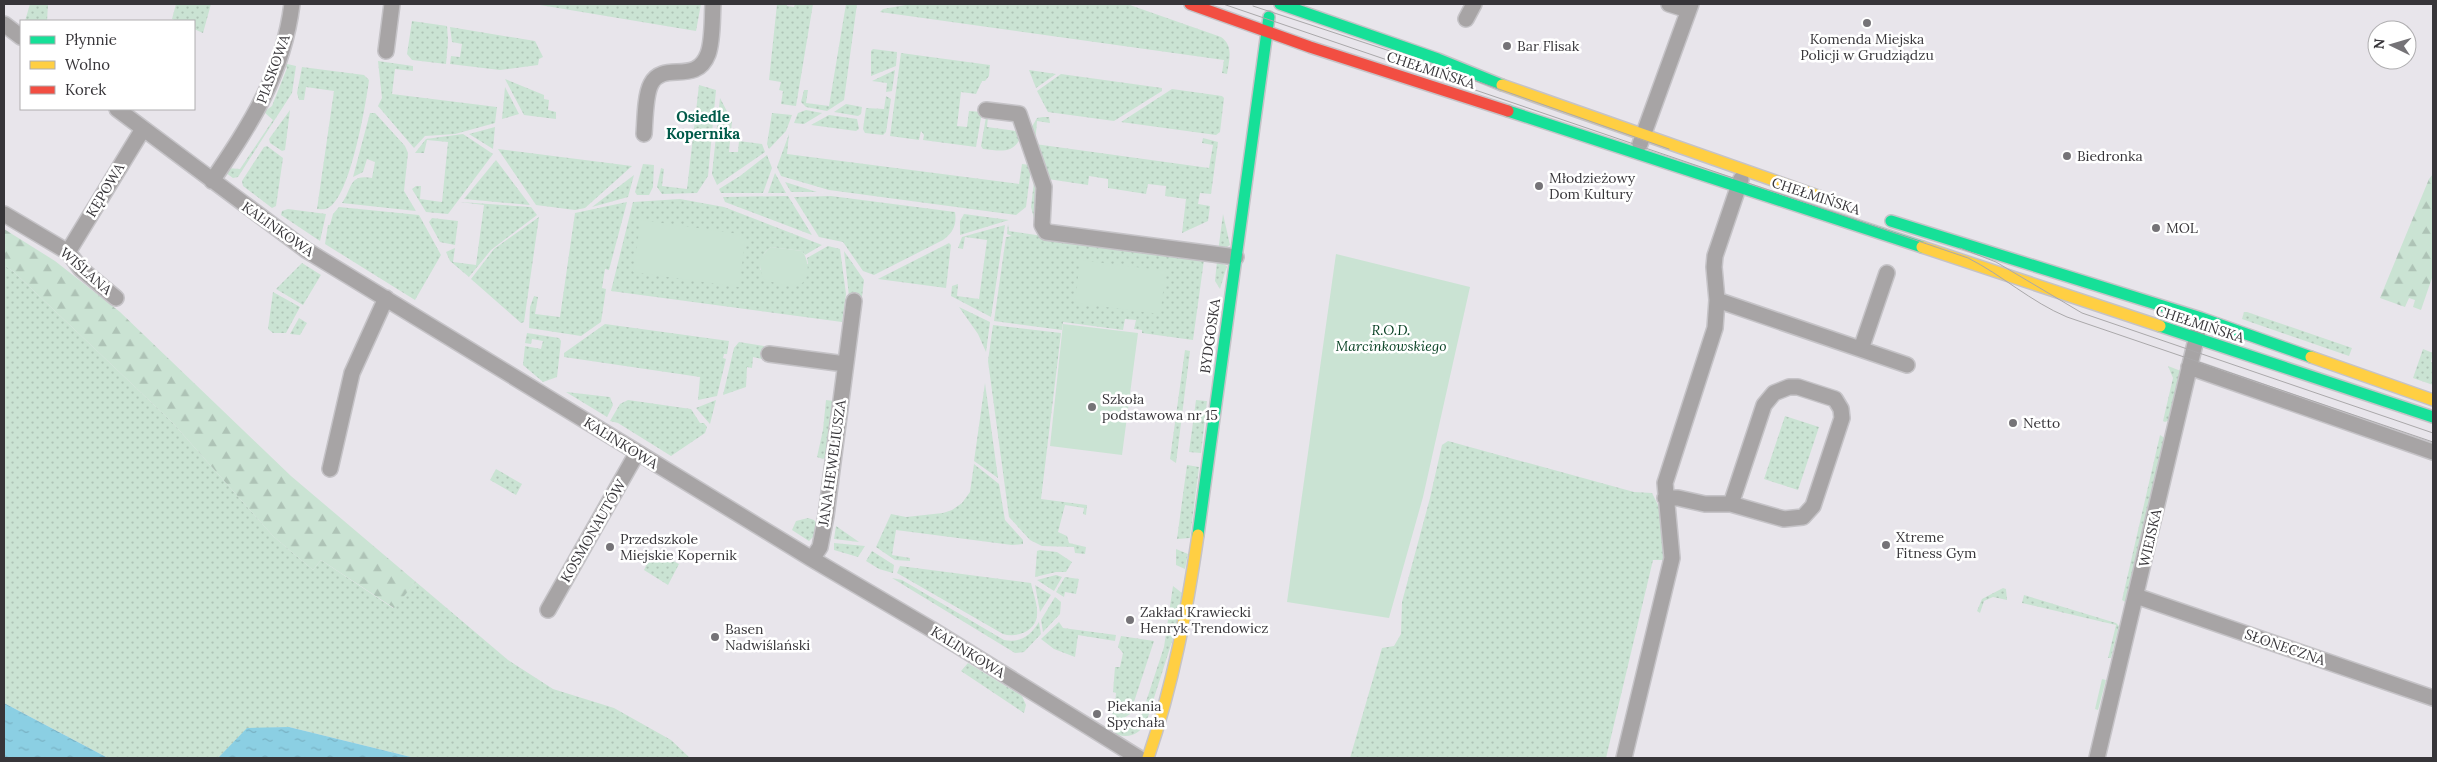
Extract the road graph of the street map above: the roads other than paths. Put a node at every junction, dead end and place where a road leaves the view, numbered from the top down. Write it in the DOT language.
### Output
graph roads {
  1 [pos="292,4"];
  2 [pos="392,4"];
  3 [pos="713,4"];
  4 [pos="1190,4"];
  5 [pos="1271,4"];
  6 [pos="1280,4"];
  7 [pos="1474,4"];
  8 [pos="1668,4"];
  9 [pos="1690,7"];
  10 [pos="1466,19"];
  11 [pos="4,24"];
  12 [pos="1267,30"];
  13 [pos="20,36"];
  14 [pos="386,50"];
  15 [pos="118,110"];
  16 [pos="986,110"];
  17 [pos="143,129"];
  18 [pos="644,134"];
  19 [pos="1644,134"];
  20 [pos="1637,153"];
  21 [pos="1743,170"];
  22 [pos="212,181"];
  23 [pos="1738,186"];
  24 [pos="1860,211"];
  25 [pos="4,214"];
  26 [pos="1876,216"];
  27 [pos="68,252"];
  28 [pos="1236,258"];
  29 [pos="1887,273"];
  30 [pos="116,298"];
  31 [pos="386,298"];
  32 [pos="1718,300"];
  33 [pos="854,301"];
  34 [pos="2201,318"];
  35 [pos="2196,338"];
  36 [pos="1861,349"];
  37 [pos="769,354"];
  38 [pos="845,364"];
  39 [pos="1907,365"];
  40 [pos="2189,367"];
  41 [pos="2433,400"];
  42 [pos="2433,417"];
  43 [pos="2433,452"];
  44 [pos="637,453"];
  45 [pos="330,469"];
  46 [pos="1666,498"];
  47 [pos="1731,504"];
  48 [pos="812,559"];
  49 [pos="2136,596"];
  50 [pos="548,610"];
  51 [pos="2433,698"];
  52 [pos="1139,758"];
  53 [pos="1148,758"];
  54 [pos="1624,758"];
  55 [pos="2097,758"];
  1 -- 22 [label="street, PIASKOWA"];
  2 -- 14 [label="street"];
  3 -- 18 [label="street"];
  4 -- 12 [label="main road, CHEŁMIŃSKA"];
  5 -- 12 [label="main road, BYDGOSKA"];
  6 -- 19 [label="main road, CHEŁMIŃSKA"];
  7 -- 10 [label="street"];
  8 -- 9 [label="street"];
  9 -- 19 [label="street"];
  11 -- 13 [label="street"];
  12 -- 20 [label="main road, CHEŁMIŃSKA"];
  12 -- 28 [label="main road, BYDGOSKA"];
  15 -- 17 [label="street, KALINKOWA"];
  16 -- 28 [label="street"];
  17 -- 22 [label="street, KALINKOWA"];
  17 -- 27 [label="street, KĘPOWA"];
  19 -- 20 [label="street"];
  19 -- 21 [label="main road, CHEŁMIŃSKA"];
  20 -- 23 [label="main road, CHEŁMIŃSKA"];
  21 -- 23 [label="street"];
  21 -- 24 [label="main road, CHEŁMIŃSKA"];
  22 -- 31 [label="street, KALINKOWA"];
  23 -- 32 [label="street"];
  23 -- 35 [label="main road, CHEŁMIŃSKA"];
  25 -- 27 [label="street, WIŚLANA"];
  26 -- 34 [label="main road, CHEŁMIŃSKA"];
  27 -- 30 [label="street, WIŚLANA"];
  28 -- 53 [label="main road, BYDGOSKA"];
  29 -- 36 [label="street"];
  31 -- 44 [label="street, KALINKOWA"];
  31 -- 45 [label="street"];
  32 -- 36 [label="street"];
  32 -- 46 [label="street"];
  33 -- 38 [label="street, JANA HEWELIUSZA"];
  34 -- 35 [label="street, WIEJSKA"];
  34 -- 41 [label="main road, CHEŁMIŃSKA"];
  35 -- 40 [label="street, WIEJSKA"];
  35 -- 42 [label="main road, CHEŁMIŃSKA"];
  36 -- 39 [label="street"];
  37 -- 38 [label="street"];
  38 -- 48 [label="street, JANA HEWELIUSZA"];
  40 -- 43 [label="street"];
  40 -- 49 [label="street, WIEJSKA"];
  44 -- 48 [label="street, KALINKOWA"];
  44 -- 50 [label="street, KOSMONAUTÓW"];
  46 -- 47 [label="street"];
  46 -- 54 [label="street"];
  47 -- 47 [label="street"];
  48 -- 52 [label="street, KALINKOWA"];
  49 -- 51 [label="street, SŁONECZNA"];
  49 -- 55 [label="street, WIEJSKA"];
}
